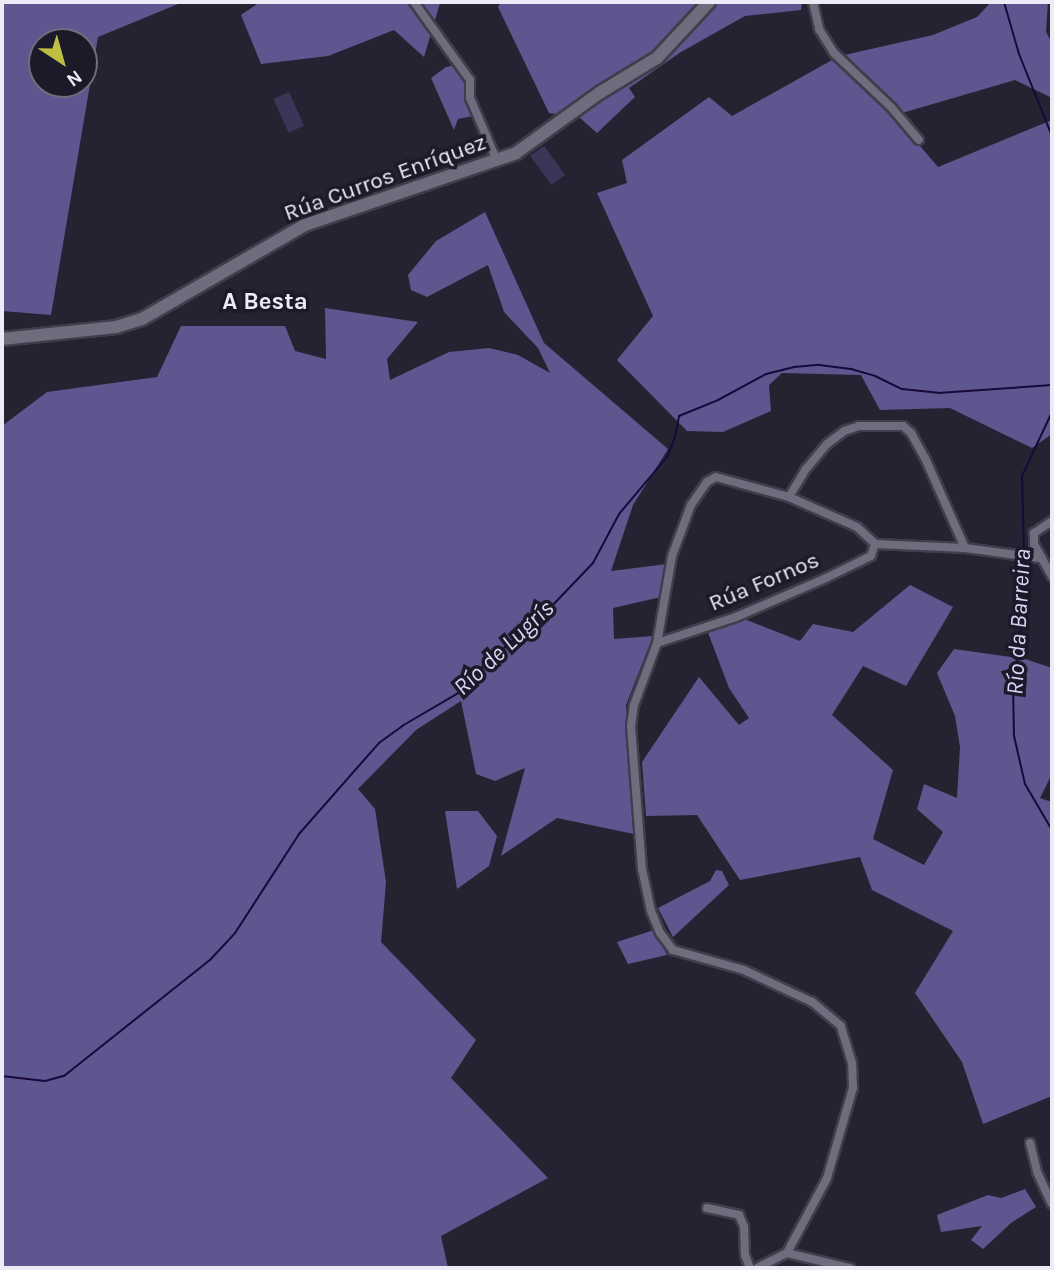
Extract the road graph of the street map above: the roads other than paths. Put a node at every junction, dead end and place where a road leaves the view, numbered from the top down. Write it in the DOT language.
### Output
graph roads {
  1 [pos="414,2"];
  2 [pos="709,2"];
  3 [pos="813,2"];
  4 [pos="919,140"];
  5 [pos="497,161"];
  6 [pos="2,338"];
  7 [pos="789,497"];
  8 [pos="1052,521"];
  9 [pos="876,544"];
  10 [pos="965,548"];
  11 [pos="1039,558"];
  12 [pos="1052,576"];
  13 [pos="657,643"];
  14 [pos="1030,1143"];
  15 [pos="1052,1204"];
  16 [pos="707,1208"];
  17 [pos="787,1253"];
  18 [pos="750,1268"];
  19 [pos="757,1268"];
  20 [pos="850,1268"];
  1 -- 5 [label="street"];
  2 -- 5 [label="street, Rúa Curros Enríquez"];
  3 -- 4 [label="street"];
  5 -- 6 [label="street, Rúa Curros Enríquez"];
  7 -- 9 [label="street"];
  7 -- 10 [label="street"];
  7 -- 13 [label="street"];
  8 -- 11 [label="street"];
  9 -- 10 [label="street"];
  9 -- 13 [label="street, Rúa Fornos"];
  10 -- 11 [label="street"];
  11 -- 12 [label="street"];
  13 -- 17 [label="street"];
  14 -- 15 [label="street"];
  16 -- 18 [label="street"];
  17 -- 19 [label="street"];
  17 -- 20 [label="street"];
}
